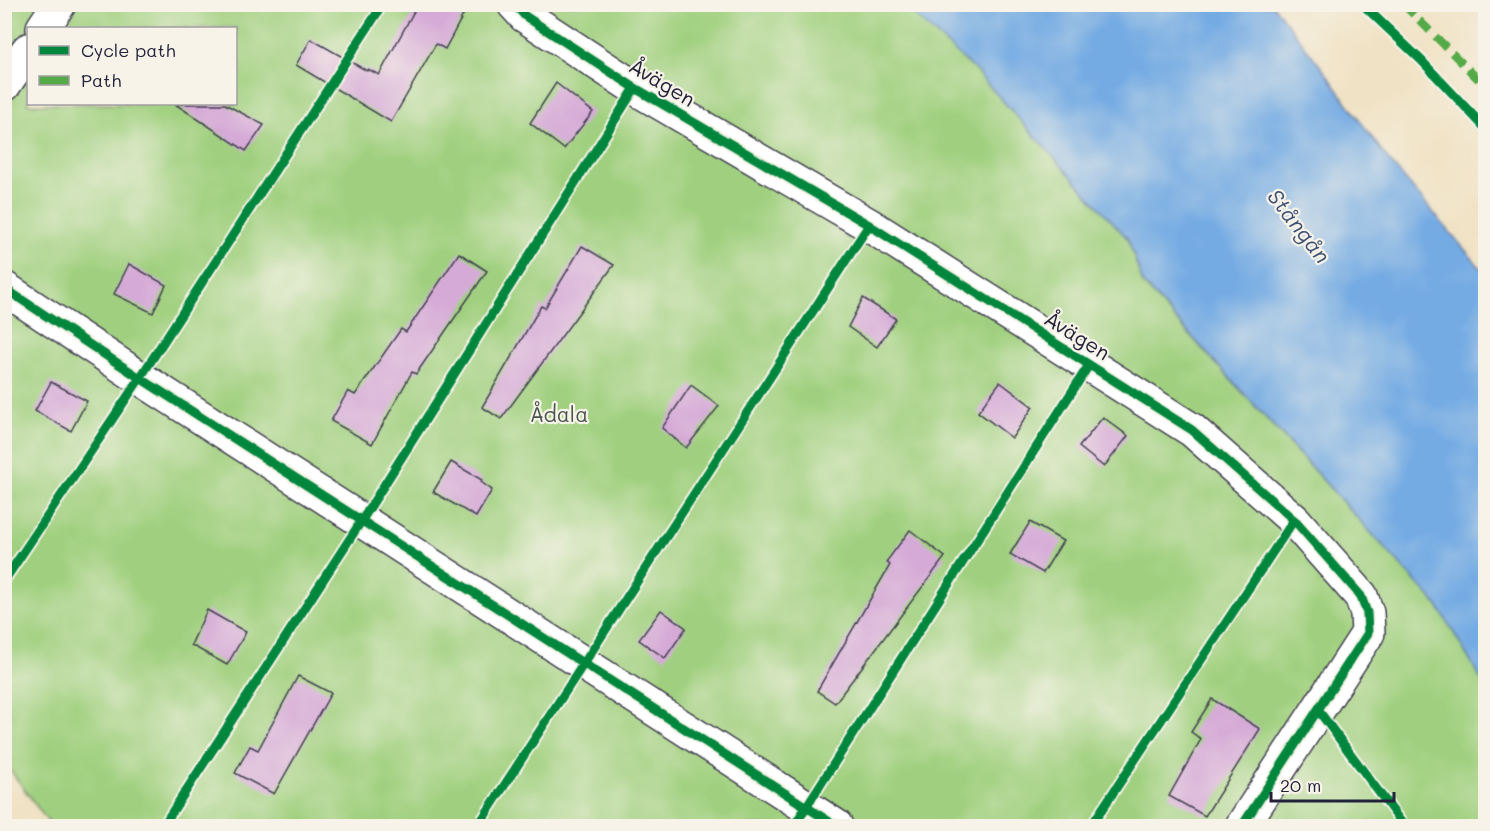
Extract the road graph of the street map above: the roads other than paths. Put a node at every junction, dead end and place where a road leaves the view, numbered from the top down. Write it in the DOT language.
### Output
graph roads {
  1 [pos="60,4"];
  2 [pos="514,4"];
  3 [pos="44,27"];
  4 [pos="27,51"];
  5 [pos="4,85"];
  6 [pos="4,288"];
  7 [pos="836,826"];
  8 [pos="1242,826"];
  1 -- 3 [label="lane"];
  2 -- 8 [label="lane, Åvägen"];
  4 -- 5 [label="lane"];
  6 -- 7 [label="lane"];
}
